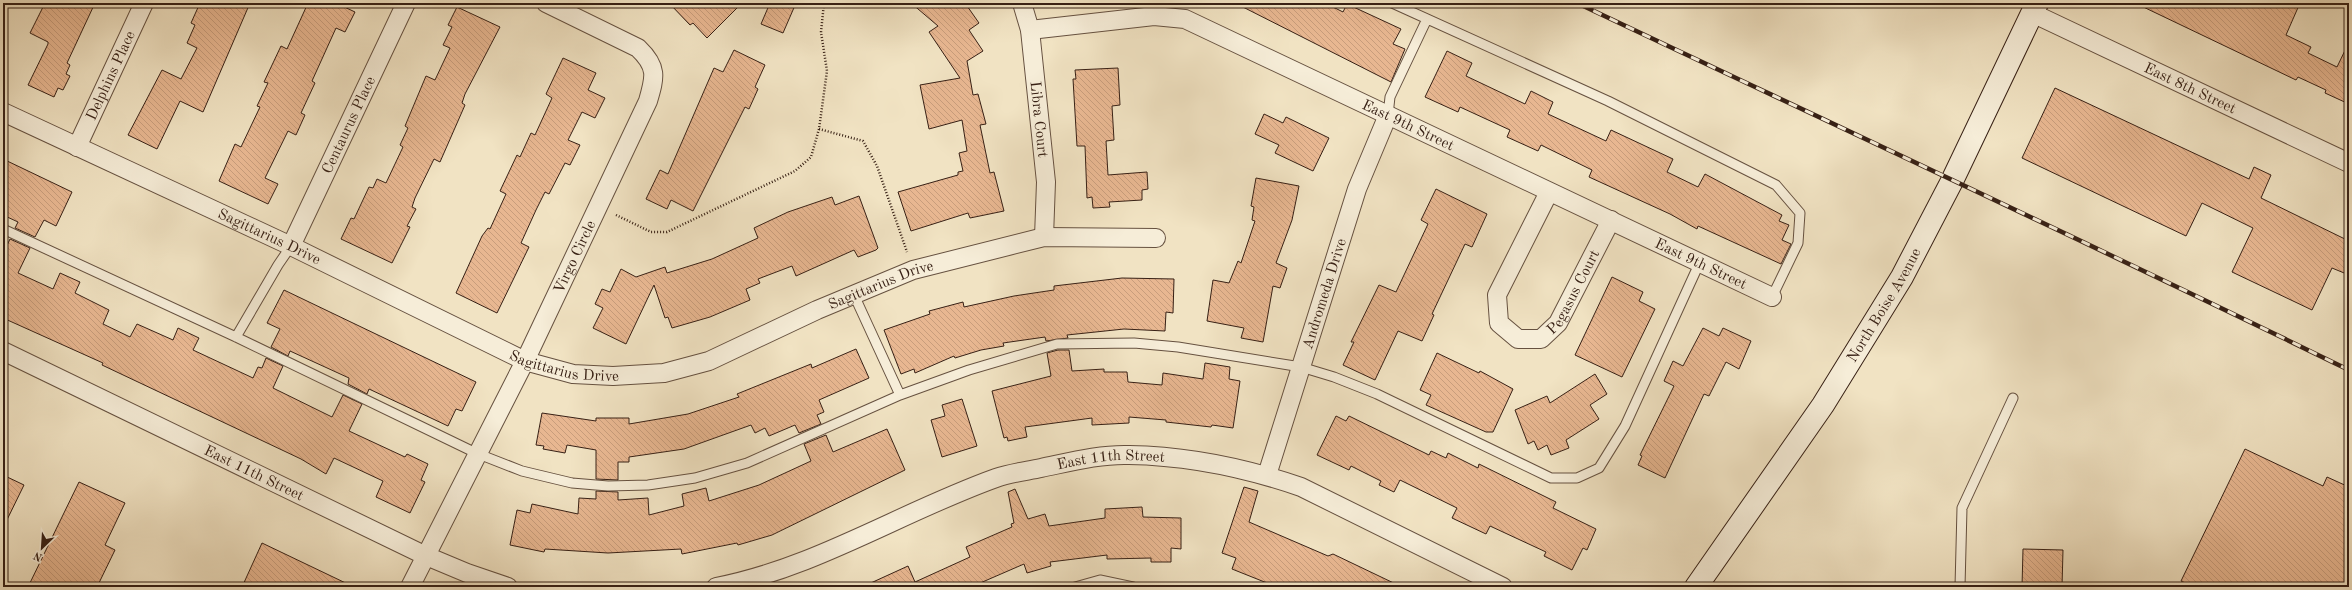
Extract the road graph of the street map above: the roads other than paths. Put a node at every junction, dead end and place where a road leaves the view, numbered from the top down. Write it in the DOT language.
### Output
graph roads {
  1 [pos="144,3"];
  2 [pos="406,3"];
  3 [pos="546,3"];
  4 [pos="1022,3"];
  5 [pos="1392,3"];
  6 [pos="2034,8"];
  7 [pos="1427,19"];
  8 [pos="1030,30"];
  9 [pos="3,112"];
  10 [pos="1388,115"];
  11 [pos="77,147"];
  12 [pos="2349,163"];
  13 [pos="1549,192"];
  14 [pos="1610,220"];
  15 [pos="3,229"];
  16 [pos="1044,237"];
  17 [pos="1156,238"];
  18 [pos="291,246"];
  19 [pos="1699,264"];
  20 [pos="854,295"];
  21 [pos="1772,297"];
  22 [pos="236,337"];
  23 [pos="3,351"];
  24 [pos="525,361"];
  25 [pos="1301,367"];
  26 [pos="900,395"];
  27 [pos="2013,398"];
  28 [pos="476,453"];
  29 [pos="1267,475"];
  30 [pos="424,555"];
  31 [pos="742,584"];
  32 [pos="410,587"];
  33 [pos="508,587"];
  34 [pos="716,587"];
  35 [pos="1075,587"];
  36 [pos="1134,587"];
  37 [pos="1503,587"];
  38 [pos="1696,587"];
  39 [pos="1960,587"];
  1 -- 11 [label="street, Delphins Place"];
  2 -- 18 [label="street, Centaurus Place"];
  3 -- 24 [label="street, Virgo Circle"];
  4 -- 8 [label="street, Libra Court"];
  5 -- 7 [label="lane"];
  6 -- 12 [label="street, East 8th Street"];
  6 -- 38 [label="street, North Boise Avenue"];
  7 -- 10 [label="lane"];
  7 -- 21 [label="lane"];
  8 -- 10 [label="street, East 9th Street"];
  8 -- 16 [label="street, Libra Court"];
  9 -- 11 [label="street, Sagittarius Drive"];
  10 -- 13 [label="street, East 9th Street"];
  10 -- 25 [label="street, Andromeda Drive"];
  11 -- 18 [label="street, Sagittarius Drive"];
  13 -- 14 [label="street, East 9th Street"];
  13 -- 14 [label="street, Pegasus Court"];
  14 -- 19 [label="street, East 9th Street"];
  15 -- 22 [label="lane"];
  16 -- 17 [label="street, Sagittarius Drive"];
  16 -- 20 [label="street, Sagittarius Drive"];
  18 -- 22 [label="lane"];
  18 -- 24 [label="street, Sagittarius Drive"];
  19 -- 21 [label="street, East 9th Street"];
  19 -- 25 [label="lane"];
  20 -- 24 [label="street, Sagittarius Drive"];
  20 -- 26 [label="lane"];
  22 -- 28 [label="lane"];
  23 -- 30 [label="street, East 11th Street"];
  24 -- 28 [label="street, Virgo Circle"];
  25 -- 26 [label="lane"];
  25 -- 29 [label="street, Andromeda Drive"];
  26 -- 28 [label="lane"];
  27 -- 39 [label="lane"];
  28 -- 30 [label="street, Virgo Circle"];
  29 -- 31 [label="street, East 11th Street"];
  29 -- 37 [label="street, East 11th Street"];
  30 -- 32 [label="street, Virgo Circle"];
  30 -- 33 [label="street, East 11th Street"];
  31 -- 34 [label="street, East 11th Street"];
  35 -- 36 [label="lane"];
}
